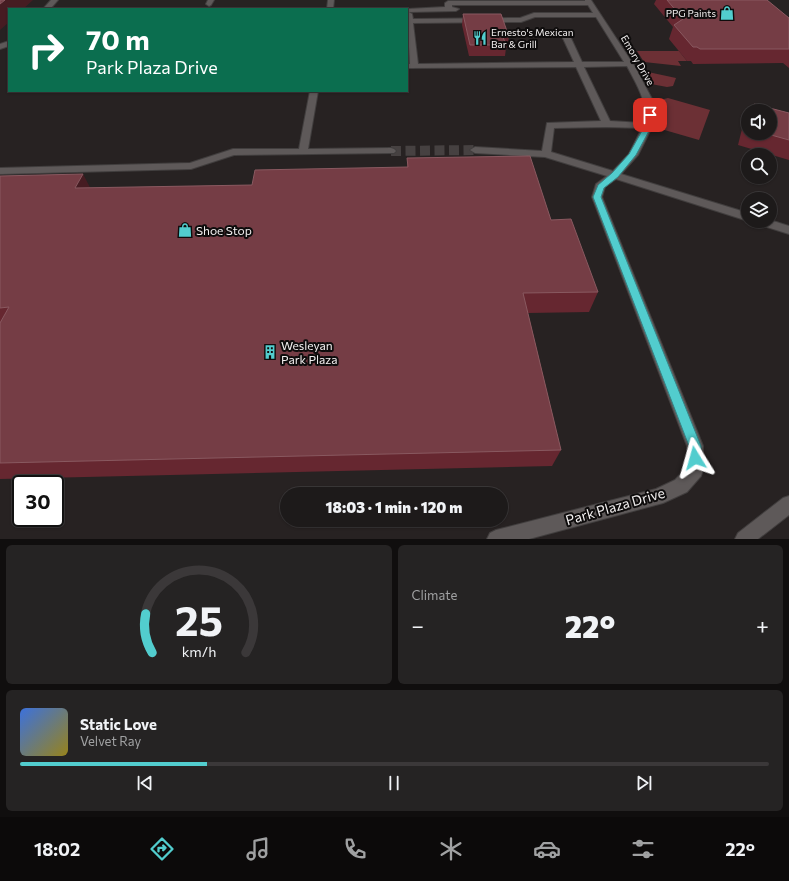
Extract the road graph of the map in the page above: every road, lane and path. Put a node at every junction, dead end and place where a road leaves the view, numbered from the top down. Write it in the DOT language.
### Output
graph roads {
  1 [pos="55,0"];
  2 [pos="589,2"];
  3 [pos="448,4"];
  4 [pos="47,8"];
  5 [pos="408,10"];
  6 [pos="534,15"];
  7 [pos="598,15"];
  8 [pos="410,21"];
  9 [pos="565,34"];
  10 [pos="629,64"];
  11 [pos="580,65"];
  12 [pos="410,66"];
  13 [pos="314,92"];
  14 [pos="607,124"];
  15 [pos="647,126"];
  16 [pos="475,150"];
  17 [pos="391,151"];
  18 [pos="303,152"];
  19 [pos="546,154"];
  20 [pos="0,170"];
  21 [pos="615,175"];
  22 [pos="741,215"];
  23 [pos="777,226"];
  24 [pos="789,230"];
  25 [pos="789,504"];
  26 [pos="496,539"];
  27 [pos="744,539"];
  1 -- 4 [label="street"];
  2 -- 3 [label="street"];
  2 -- 7 [label="street, Emory Drive"];
  3 -- 5 [label="street"];
  3 -- 6 [label="street"];
  5 -- 8 [label="street"];
  6 -- 7 [label="street"];
  6 -- 8 [label="street"];
  7 -- 10 [label="street, Emory Drive"];
  8 -- 12 [label="street"];
  9 -- 11 [label="street"];
  10 -- 11 [label="street"];
  10 -- 15 [label="street, Emory Drive"];
  11 -- 12 [label="street"];
  11 -- 14 [label="street"];
  13 -- 18 [label="street"];
  14 -- 15 [label="street"];
  14 -- 19 [label="street"];
  15 -- 21 [label="street, Emory Drive"];
  16 -- 19 [label="street"];
  17 -- 18 [label="street"];
  18 -- 20 [label="street"];
  19 -- 21 [label="street"];
  21 -- 22 [label="street"];
  21 -- 26 [label="street, Park Plaza Drive"];
  23 -- 24 [label="street"];
  25 -- 27 [label="street"];
}
